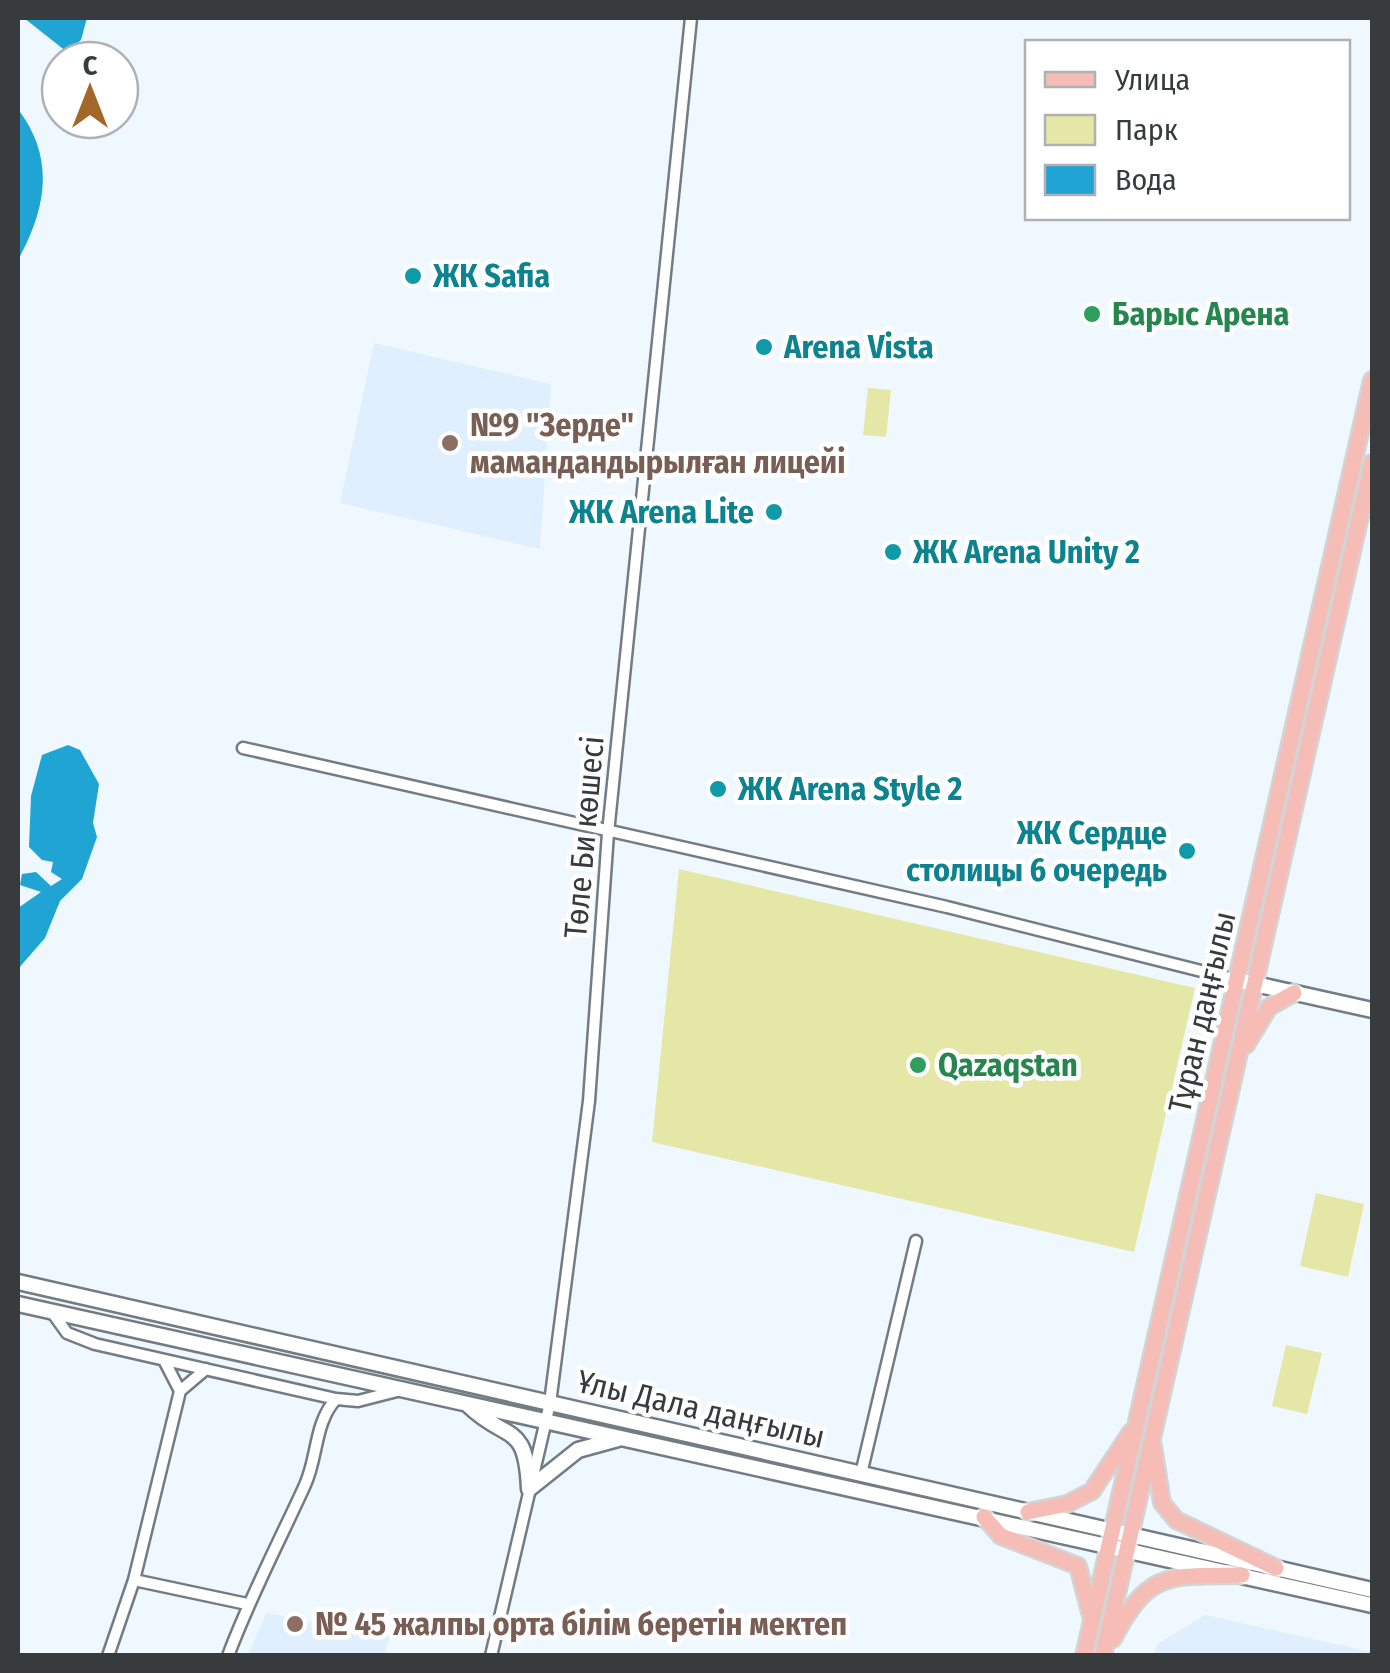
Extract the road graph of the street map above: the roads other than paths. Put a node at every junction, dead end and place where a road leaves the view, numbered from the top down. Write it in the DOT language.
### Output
graph roads {
  1 [pos="691,18"];
  2 [pos="1372,380"];
  3 [pos="1372,463"];
  4 [pos="243,748"];
  5 [pos="608,832"];
  6 [pos="1237,980"];
  7 [pos="1254,984"];
  8 [pos="1294,993"];
  9 [pos="1372,1010"];
  10 [pos="1240,1052"];
  11 [pos="916,1241"];
  12 [pos="18,1282"];
  13 [pos="18,1304"];
  14 [pos="52,1312"];
  15 [pos="163,1360"];
  16 [pos="206,1369"];
  17 [pos="403,1389"];
  18 [pos="180,1391"];
  19 [pos="336,1399"];
  20 [pos="550,1403"];
  21 [pos="468,1404"];
  22 [pos="546,1420"];
  23 [pos="1137,1425"];
  24 [pos="1152,1437"];
  25 [pos="623,1438"];
  26 [pos="860,1474"];
  27 [pos="529,1489"];
  28 [pos="1028,1512"];
  29 [pos="984,1517"];
  30 [pos="1120,1540"];
  31 [pos="1276,1568"];
  32 [pos="1242,1575"];
  33 [pos="134,1580"];
  34 [pos="1372,1590"];
  35 [pos="247,1604"];
  36 [pos="1372,1605"];
  37 [pos="1091,1620"];
  38 [pos="108,1656"];
  39 [pos="228,1656"];
  40 [pos="491,1656"];
  41 [pos="1084,1656"];
  42 [pos="1103,1656"];
  1 -- 5 [label="street, Төле Би көшесі"];
  2 -- 6 [label="main road, Тұран даңғылы"];
  3 -- 7 [label="main road, Тұран даңғылы"];
  4 -- 5 [label="street"];
  5 -- 6 [label="street"];
  5 -- 20 [label="street, Төле Би көшесі"];
  6 -- 7 [label="street"];
  6 -- 23 [label="main road, Тұран даңғылы"];
  7 -- 8 [label="street"];
  7 -- 10 [label="main road, Тұран даңғылы"];
  8 -- 9 [label="street"];
  8 -- 10 [label="main road"];
  10 -- 24 [label="main road, Тұран даңғылы"];
  11 -- 26 [label="street"];
  12 -- 20 [label="street, Ұлы Дала даңғылы"];
  13 -- 14 [label="street, Ұлы Дала даңғылы"];
  14 -- 15 [label="street"];
  14 -- 17 [label="street, Ұлы Дала даңғылы"];
  15 -- 16 [label="street"];
  15 -- 18 [label="street"];
  16 -- 18 [label="street"];
  16 -- 19 [label="street"];
  17 -- 19 [label="street"];
  17 -- 21 [label="street, Ұлы Дала даңғылы"];
  18 -- 33 [label="street"];
  19 -- 35 [label="street"];
  20 -- 22 [label="street, Төле Би көшесі"];
  20 -- 26 [label="street, Ұлы Дала даңғылы"];
  21 -- 22 [label="street, Ұлы Дала даңғылы"];
  21 -- 27 [label="street"];
  22 -- 25 [label="street, Ұлы Дала даңғылы"];
  22 -- 27 [label="street, Төле Би көшесі"];
  23 -- 28 [label="main road"];
  23 -- 30 [label="main road, Тұран даңғылы"];
  24 -- 30 [label="main road, Тұран даңғылы"];
  24 -- 31 [label="main road"];
  25 -- 27 [label="street"];
  25 -- 29 [label="street, Ұлы Дала даңғылы"];
  26 -- 28 [label="street, Ұлы Дала даңғылы"];
  27 -- 40 [label="street, Төле Би көшесі"];
  28 -- 30 [label="street, Ұлы Дала даңғылы"];
  29 -- 30 [label="street, Ұлы Дала даңғылы"];
  29 -- 37 [label="main road"];
  30 -- 31 [label="street, Ұлы Дала даңғылы"];
  30 -- 32 [label="street, Ұлы Дала даңғылы"];
  30 -- 37 [label="main road, Тұран даңғылы"];
  30 -- 42 [label="main road, Тұран даңғылы"];
  31 -- 34 [label="street, Ұлы Дала даңғылы"];
  32 -- 36 [label="street, Ұлы Дала даңғылы"];
  32 -- 42 [label="main road"];
  33 -- 35 [label="street"];
  33 -- 38 [label="street"];
  35 -- 39 [label="street"];
  37 -- 41 [label="main road, Тұран даңғылы"];
}
